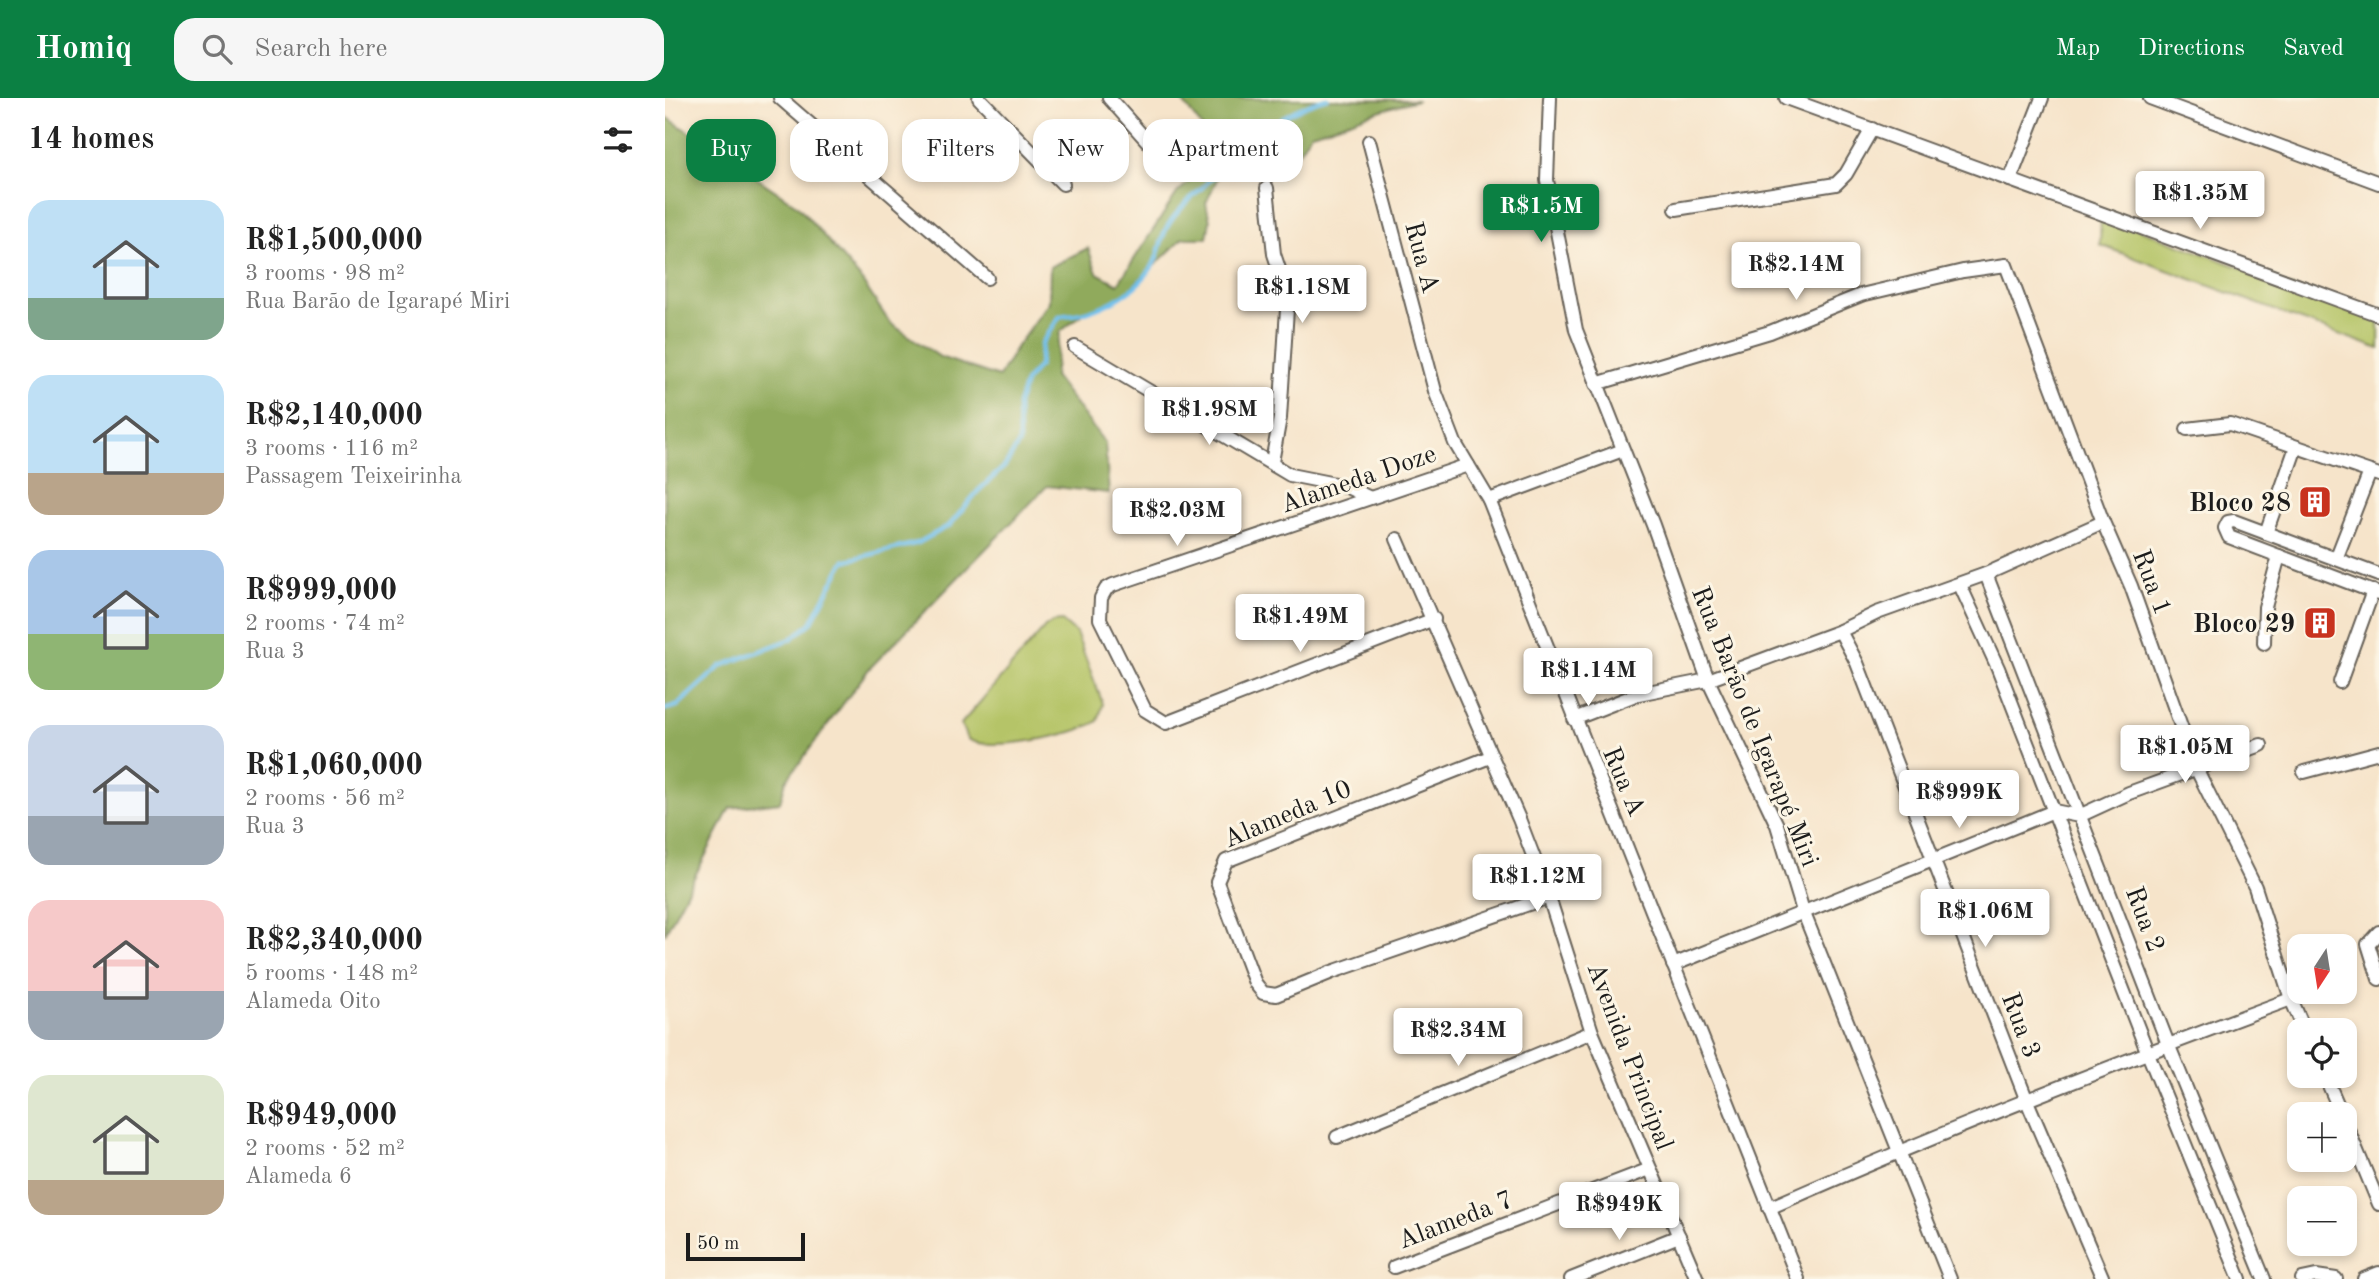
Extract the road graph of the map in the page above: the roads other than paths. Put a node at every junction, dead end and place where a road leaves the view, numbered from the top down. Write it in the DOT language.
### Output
graph roads {
  1 [pos="780,98"];
  2 [pos="979,98"];
  3 [pos="1109,98"];
  4 [pos="1550,98"];
  5 [pos="1786,98"];
  6 [pos="2042,98"];
  7 [pos="2150,98"];
  8 [pos="1872,129"];
  9 [pos="1143,136"];
  10 [pos="1369,141"];
  11 [pos="2010,180"];
  12 [pos="2379,183"];
  13 [pos="1063,184"];
  14 [pos="1267,188"];
  15 [pos="1677,209"];
  16 [pos="987,278"];
  17 [pos="2379,315"];
  18 [pos="1075,347"];
  19 [pos="1596,384"];
  20 [pos="2187,429"];
  21 [pos="2295,446"];
  22 [pos="1623,450"];
  23 [pos="1272,462"];
  24 [pos="1468,465"];
  25 [pos="2374,474"];
  26 [pos="1368,497"];
  27 [pos="1489,500"];
  28 [pos="2103,522"];
  29 [pos="2266,533"];
  30 [pos="1397,539"];
  31 [pos="2297,544"];
  32 [pos="2285,558"];
  33 [pos="2336,559"];
  34 [pos="1986,574"];
  35 [pos="2379,575"];
  36 [pos="1960,585"];
  37 [pos="2376,592"];
  38 [pos="1434,619"];
  39 [pos="1840,631"];
  40 [pos="2265,643"];
  41 [pos="1708,680"];
  42 [pos="2340,682"];
  43 [pos="1574,719"];
  44 [pos="2261,745"];
  45 [pos="2379,752"];
  46 [pos="1490,757"];
  47 [pos="2196,768"];
  48 [pos="2304,772"];
  49 [pos="2054,811"];
  50 [pos="2079,816"];
  51 [pos="1933,860"];
  52 [pos="1549,897"];
  53 [pos="1803,911"];
  54 [pos="2379,932"];
  55 [pos="1673,965"];
  56 [pos="2379,979"];
  57 [pos="2287,987"];
  58 [pos="2287,1000"];
  59 [pos="1593,1032"];
  60 [pos="2168,1044"];
  61 [pos="2147,1051"];
  62 [pos="2027,1101"];
  63 [pos="1336,1138"];
  64 [pos="2357,1151"];
  65 [pos="1897,1152"];
  66 [pos="1650,1169"];
  67 [pos="2379,1204"];
  68 [pos="1769,1208"];
  69 [pos="1679,1236"];
  70 [pos="1394,1267"];
  71 [pos="2379,1273"];
  72 [pos="1571,1279"];
  73 [pos="1697,1279"];
  74 [pos="1798,1279"];
  75 [pos="1950,1279"];
  76 [pos="2103,1279"];
  77 [pos="2240,1279"];
  78 [pos="2264,1279"];
  79 [pos="2302,1279"];
  80 [pos="2336,1279"];
  81 [pos="2364,1279"];
  1 -- 16 [label="street"];
  2 -- 13 [label="street"];
  3 -- 9 [label="street"];
  4 -- 19 [label="street, Rua Barão de Igarapé Miri"];
  5 -- 8 [label="street"];
  6 -- 11 [label="street"];
  7 -- 12 [label="street"];
  8 -- 11 [label="street"];
  8 -- 15 [label="street"];
  10 -- 24 [label="street, Rua A"];
  11 -- 17 [label="street"];
  14 -- 23 [label="street"];
  18 -- 23 [label="street"];
  19 -- 22 [label="street, Rua Barão de Igarapé Miri"];
  19 -- 28 [label="street, Rua 1"];
  20 -- 21 [label="street"];
  21 -- 25 [label="street"];
  21 -- 29 [label="street"];
  22 -- 27 [label="street"];
  22 -- 41 [label="street, Rua Barão de Igarapé Miri"];
  23 -- 26 [label="street"];
  24 -- 26 [label="street, Alameda Doze"];
  24 -- 27 [label="street, Rua A"];
  25 -- 33 [label="street"];
  26 -- 38 [label="street, Alameda Doze"];
  27 -- 43 [label="street, Rua A"];
  28 -- 34 [label="street"];
  28 -- 47 [label="street, Rua 1"];
  29 -- 31 [label="street"];
  29 -- 32 [label="street"];
  30 -- 38 [label="street, Avenida Principal"];
  31 -- 32 [label="street"];
  31 -- 33 [label="street"];
  32 -- 37 [label="street"];
  32 -- 40 [label="street"];
  33 -- 35 [label="street"];
  34 -- 36 [label="street"];
  34 -- 50 [label="street, Rua 2"];
  36 -- 39 [label="street"];
  36 -- 49 [label="street, Rua 2"];
  37 -- 42 [label="street"];
  38 -- 46 [label="street, Avenida Principal"];
  39 -- 41 [label="street"];
  39 -- 51 [label="street, Rua 3"];
  41 -- 43 [label="street"];
  41 -- 53 [label="street, Rua Barão de Igarapé Miri"];
  43 -- 55 [label="street, Rua A"];
  44 -- 47 [label="street"];
  45 -- 48 [label="street"];
  46 -- 52 [label="street, Avenida Principal"];
  46 -- 52 [label="street, Alameda 10"];
  47 -- 50 [label="street"];
  47 -- 57 [label="street, Rua 1"];
  49 -- 50 [label="street"];
  49 -- 51 [label="street"];
  49 -- 61 [label="street, Rua 2"];
  50 -- 60 [label="street, Rua 2"];
  51 -- 53 [label="street"];
  51 -- 62 [label="street, Rua 3"];
  52 -- 59 [label="street, Avenida Principal"];
  53 -- 55 [label="street"];
  53 -- 65 [label="street, Rua Barão de Igarapé Miri"];
  54 -- 56 [label="street"];
  55 -- 68 [label="street, Rua A"];
  58 -- 60 [label="street"];
  59 -- 63 [label="street"];
  59 -- 66 [label="street, Avenida Principal"];
  60 -- 61 [label="street"];
  60 -- 78 [label="street, Rua 2"];
  61 -- 62 [label="street"];
  61 -- 77 [label="street, Rua 2"];
  62 -- 65 [label="street"];
  62 -- 76 [label="street, Rua 3"];
  64 -- 67 [label="street"];
  65 -- 68 [label="street"];
  65 -- 75 [label="street, Rua Barão de Igarapé Miri"];
  66 -- 69 [label="street, Avenida Principal"];
  66 -- 70 [label="street, Alameda 7"];
  68 -- 74 [label="street, Rua A"];
  69 -- 72 [label="street"];
  69 -- 73 [label="street, Avenida Principal"];
  71 -- 81 [label="street"];
  79 -- 80 [label="street"];
}
